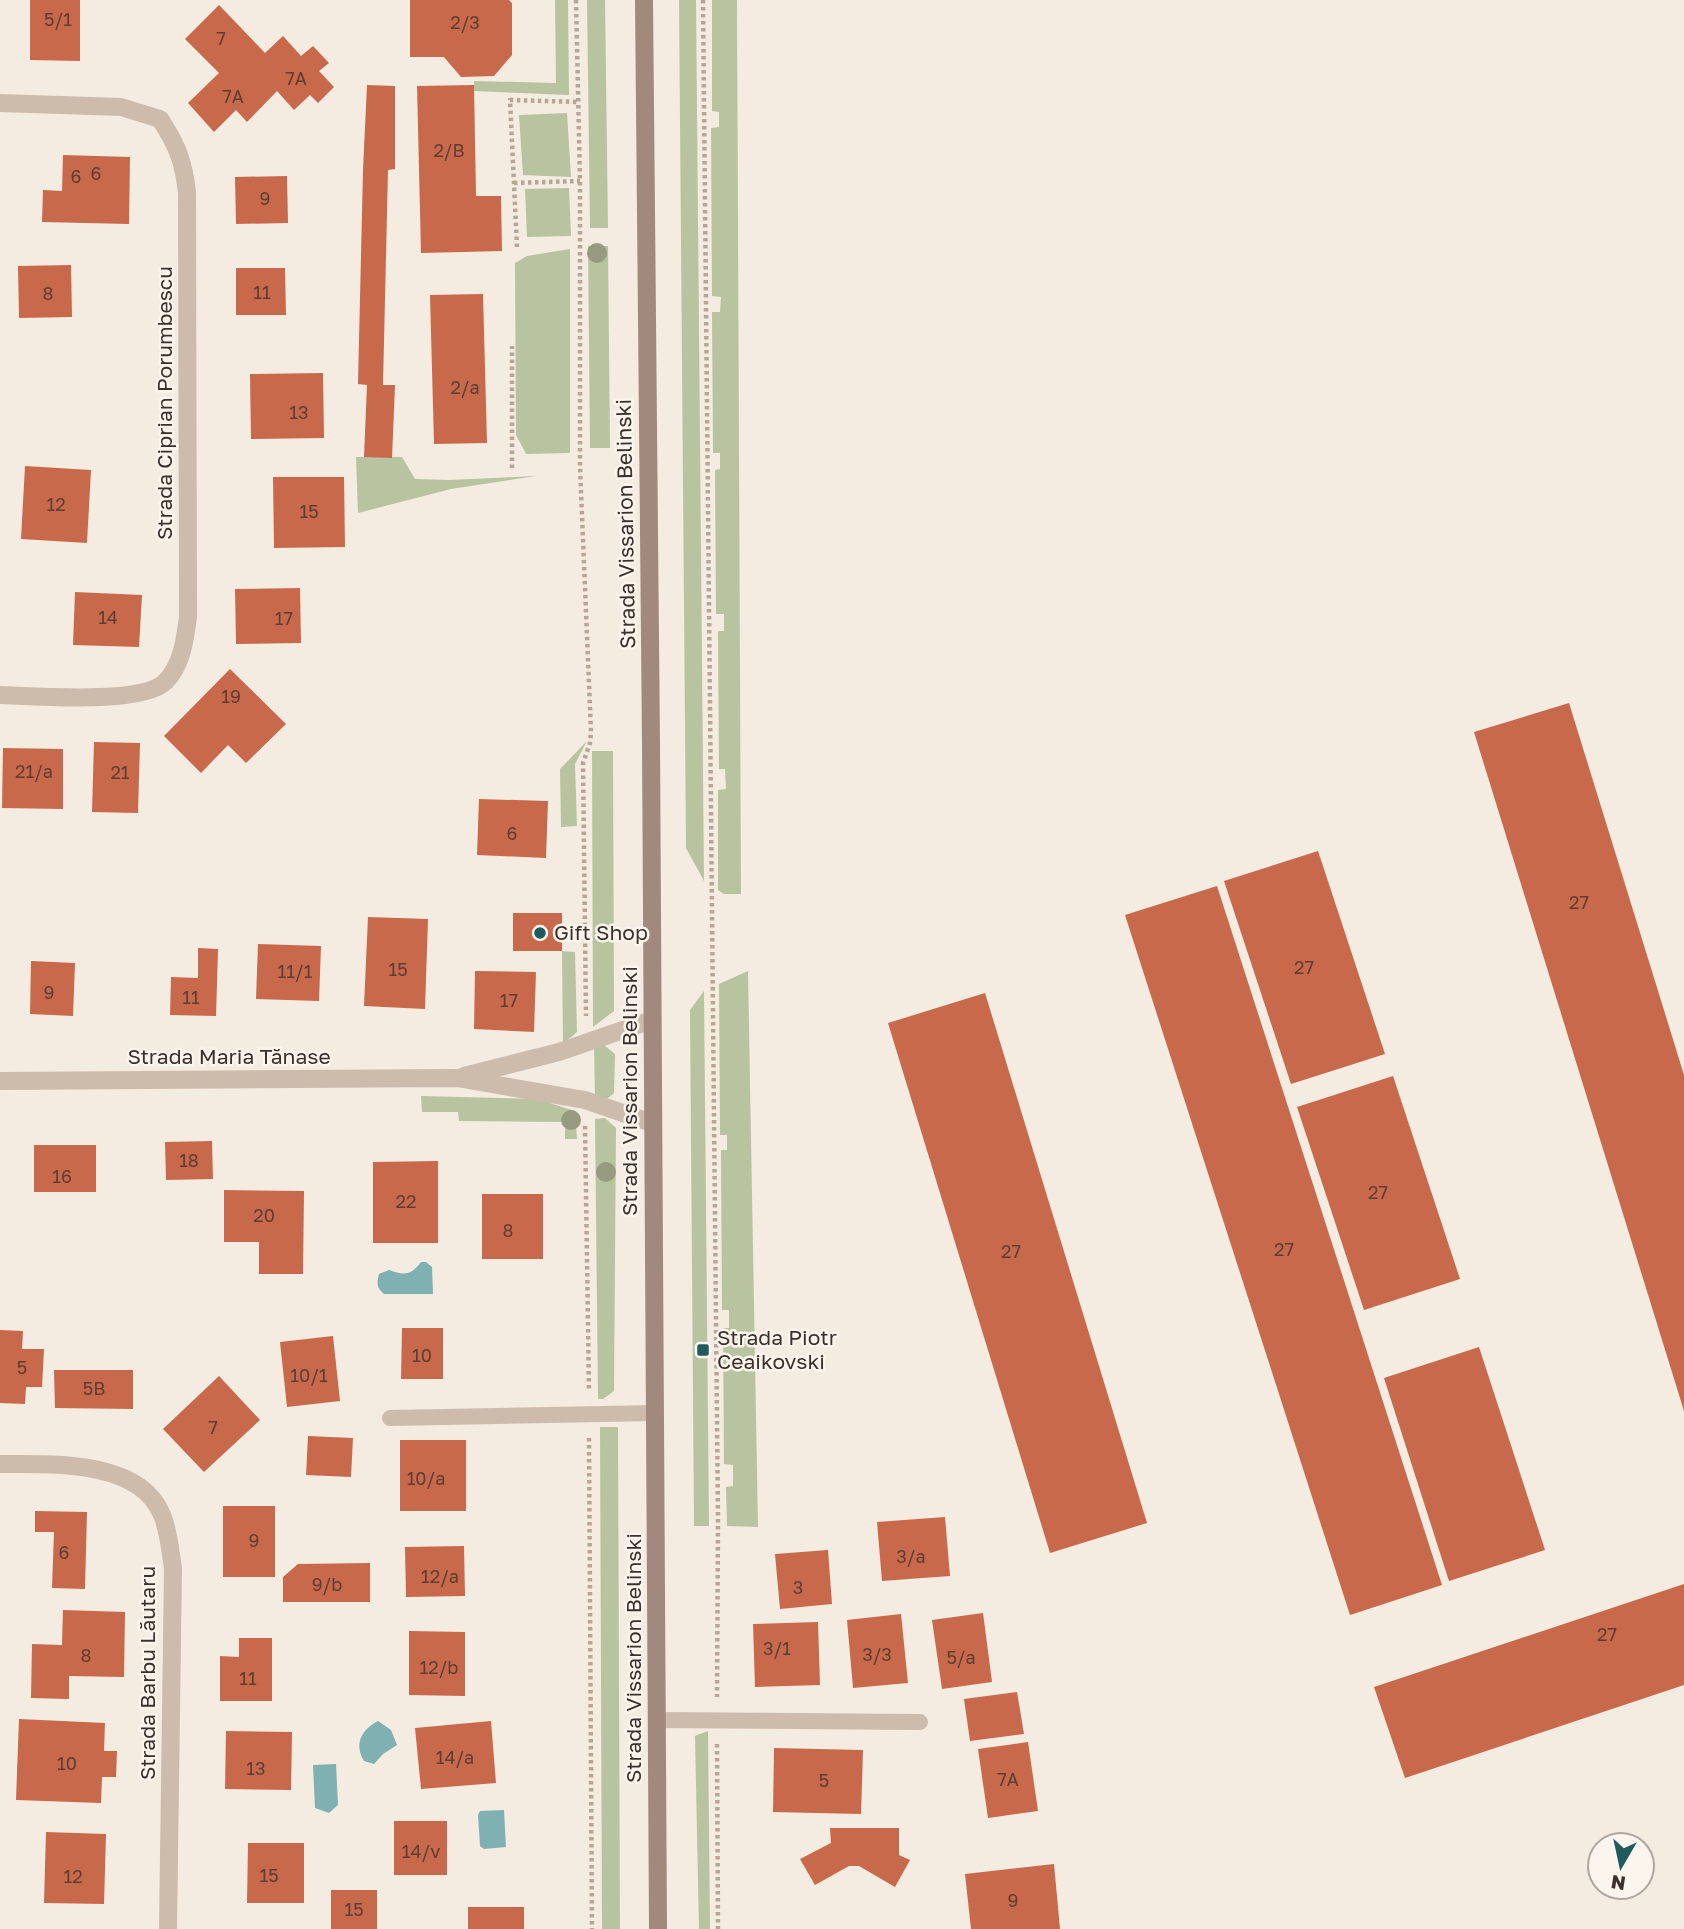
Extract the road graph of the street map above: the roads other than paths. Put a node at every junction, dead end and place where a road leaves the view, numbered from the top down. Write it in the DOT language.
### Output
graph roads {
  1 [pos="644,0"];
  2 [pos="0,103"];
  3 [pos="0,695"];
  4 [pos="652,1020"];
  5 [pos="457,1078"];
  6 [pos="0,1081"];
  7 [pos="652,1124"];
  8 [pos="655,1413"];
  9 [pos="390,1418"];
  10 [pos="0,1464"];
  11 [pos="657,1720"];
  12 [pos="920,1722"];
  13 [pos="168,1929"];
  14 [pos="659,1929"];
  1 -- 4 [label="main road, Strada Vissarion Belinski"];
  2 -- 3 [label="street, Strada Ciprian Porumbescu"];
  4 -- 5 [label="street, Strada Maria Tănase"];
  4 -- 7 [label="main road, Strada Vissarion Belinski"];
  5 -- 6 [label="street, Strada Maria Tănase"];
  5 -- 7 [label="street, Strada Maria Tănase"];
  7 -- 8 [label="main road, Strada Vissarion Belinski"];
  8 -- 9 [label="lane"];
  8 -- 11 [label="main road, Strada Vissarion Belinski"];
  10 -- 13 [label="street, Strada Barbu Lăutaru"];
  11 -- 12 [label="lane"];
  11 -- 14 [label="main road, Strada Vissarion Belinski"];
}
